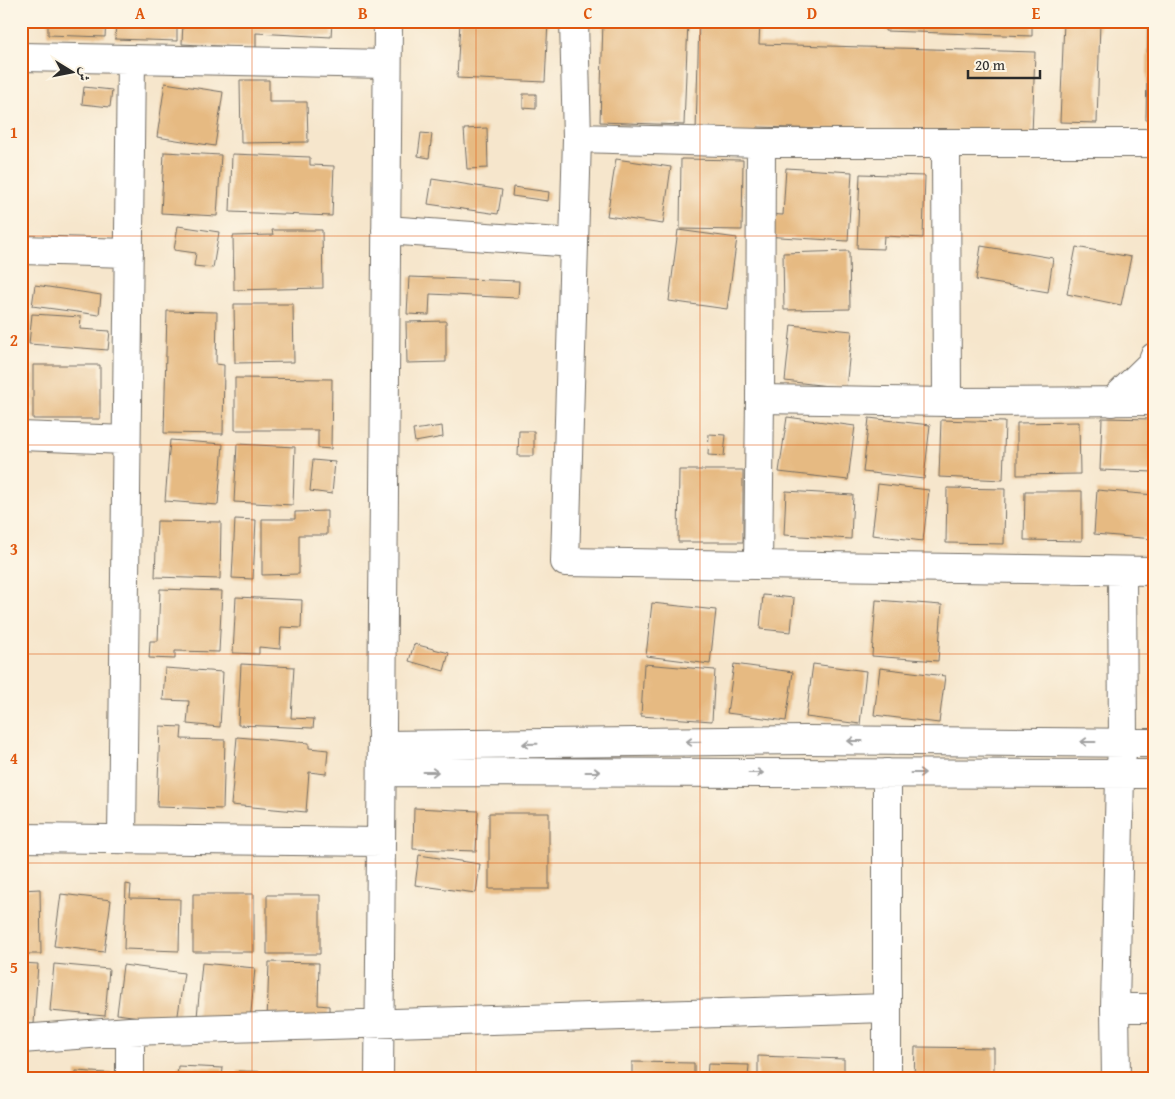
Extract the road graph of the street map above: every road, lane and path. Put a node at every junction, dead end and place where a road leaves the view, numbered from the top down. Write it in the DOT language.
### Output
graph roads {
  1 [pos="388,21"];
  2 [pos="574,21"];
  3 [pos="21,57"];
  4 [pos="131,59"];
  5 [pos="388,64"];
  6 [pos="577,138"];
  7 [pos="1154,142"];
  8 [pos="762,143"];
  9 [pos="946,143"];
  10 [pos="386,230"];
  11 [pos="574,243"];
  12 [pos="21,250"];
  13 [pos="129,253"];
  14 [pos="1154,356"];
  15 [pos="760,399"];
  16 [pos="1154,401"];
  17 [pos="947,402"];
  18 [pos="1112,402"];
  19 [pos="21,436"];
  20 [pos="126,440"];
  21 [pos="758,566"];
  22 [pos="1122,571"];
  23 [pos="1154,571"];
  24 [pos="1123,743"];
  25 [pos="1154,743"];
  26 [pos="382,758"];
  27 [pos="887,773"];
  28 [pos="1120,774"];
  29 [pos="1154,774"];
  30 [pos="21,838"];
  31 [pos="122,838"];
  32 [pos="381,842"];
  33 [pos="887,1008"];
  34 [pos="1115,1008"];
  35 [pos="1154,1008"];
  36 [pos="380,1023"];
  37 [pos="130,1031"];
  38 [pos="21,1039"];
  39 [pos="130,1078"];
  40 [pos="380,1078"];
  41 [pos="887,1078"];
  42 [pos="1116,1078"];
  1 -- 5 [label="street"];
  2 -- 6 [label="street"];
  3 -- 4 [label="street"];
  4 -- 5 [label="street"];
  4 -- 13 [label="street"];
  5 -- 10 [label="street"];
  6 -- 8 [label="street"];
  6 -- 11 [label="street"];
  7 -- 9 [label="street"];
  8 -- 9 [label="street"];
  8 -- 15 [label="street"];
  9 -- 17 [label="street"];
  10 -- 11 [label="street"];
  10 -- 26 [label="street"];
  11 -- 21 [label="street"];
  12 -- 13 [label="street"];
  13 -- 20 [label="street"];
  14 -- 18 [label="street"];
  15 -- 17 [label="street"];
  15 -- 21 [label="street"];
  16 -- 18 [label="street"];
  17 -- 18 [label="street"];
  19 -- 20 [label="street"];
  20 -- 31 [label="street"];
  21 -- 22 [label="street"];
  22 -- 23 [label="street"];
  22 -- 24 [label="street"];
  24 -- 25 [label="street"];
  24 -- 26 [label="street, one-way"];
  24 -- 28 [label="street"];
  26 -- 27 [label="street, one-way"];
  26 -- 32 [label="street"];
  27 -- 28 [label="street, one-way"];
  27 -- 33 [label="street"];
  28 -- 29 [label="street"];
  28 -- 34 [label="street"];
  30 -- 31 [label="street"];
  31 -- 32 [label="street"];
  32 -- 36 [label="street"];
  33 -- 36 [label="street"];
  33 -- 41 [label="street"];
  34 -- 35 [label="street"];
  34 -- 42 [label="street"];
  36 -- 37 [label="street"];
  36 -- 40 [label="street"];
  37 -- 38 [label="street"];
  37 -- 39 [label="street"];
}
